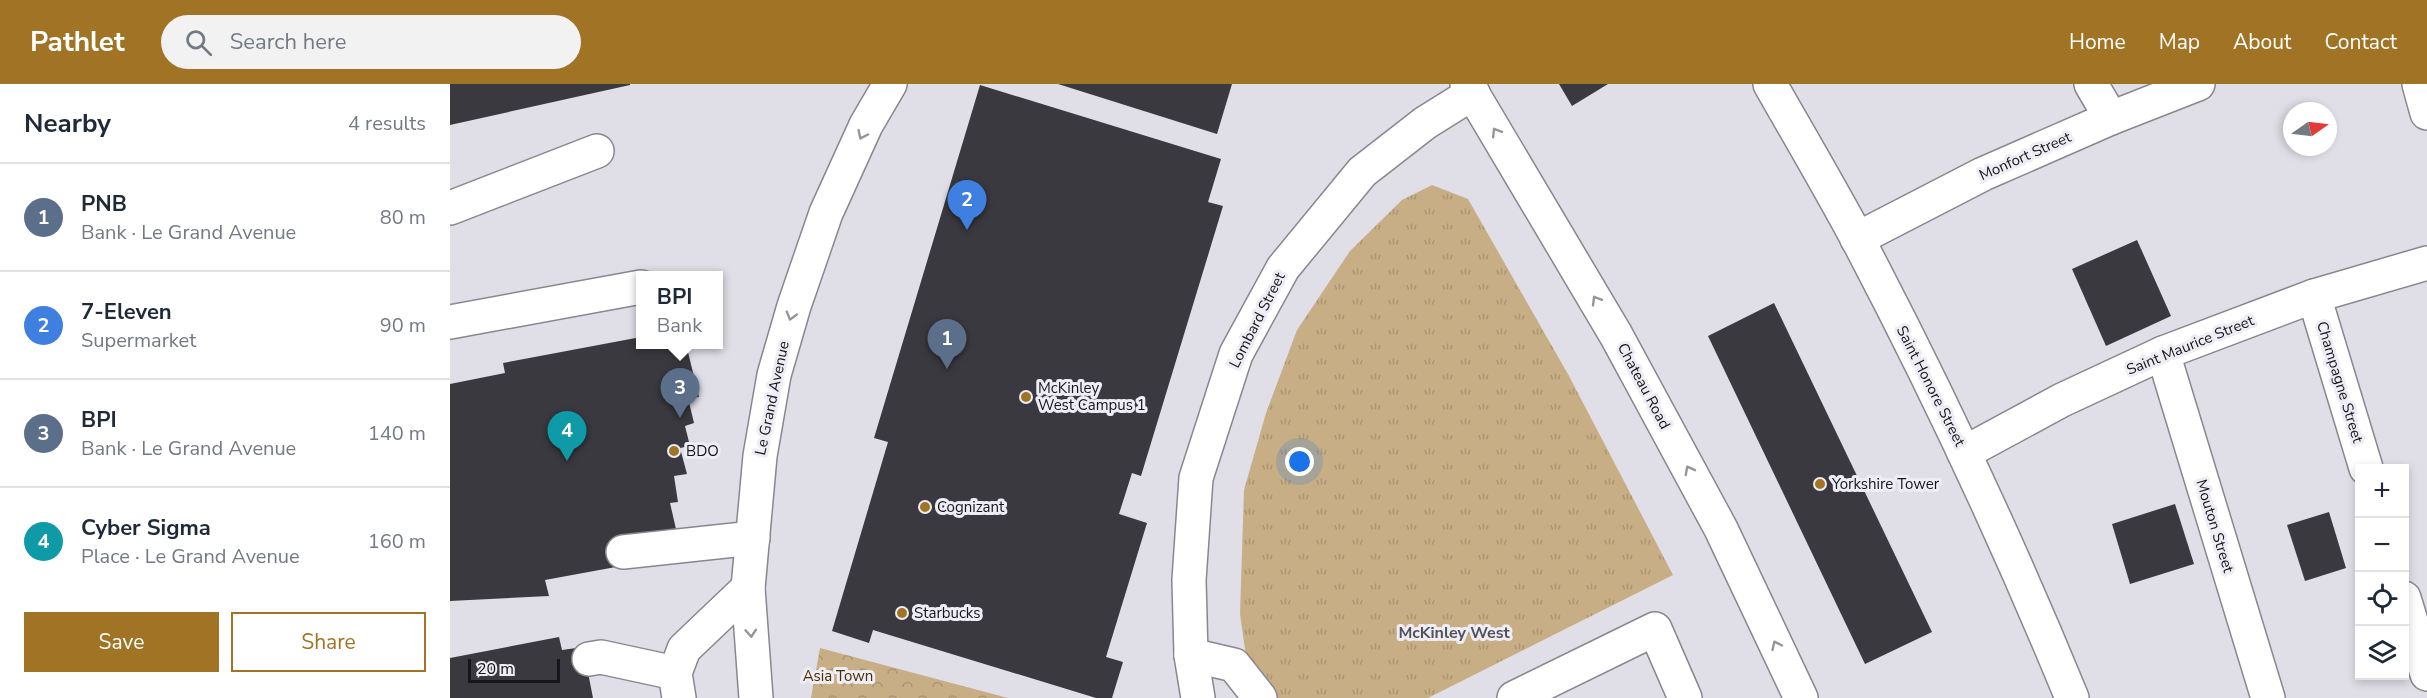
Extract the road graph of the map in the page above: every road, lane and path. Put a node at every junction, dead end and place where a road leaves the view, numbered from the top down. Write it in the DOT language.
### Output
graph roads {
  1 [pos="890,84"];
  2 [pos="1770,84"];
  3 [pos="2091,84"];
  4 [pos="2198,84"];
  5 [pos="2419,84"];
  6 [pos="1470,89"];
  7 [pos="2427,113"];
  8 [pos="2111,118"];
  9 [pos="597,151"];
  10 [pos="450,207"];
  11 [pos="1857,239"];
  12 [pos="2427,263"];
  13 [pos="636,288"];
  14 [pos="2314,296"];
  15 [pos="450,322"];
  16 [pos="2163,353"];
  17 [pos="1964,453"];
  18 [pos="2365,464"];
  19 [pos="753,538"];
  20 [pos="623,552"];
  21 [pos="748,588"];
  22 [pos="2409,615"];
  23 [pos="1191,655"];
  24 [pos="589,658"];
  25 [pos="2427,674"];
  26 [pos="677,686"];
  27 [pos="756,698"];
  28 [pos="1198,698"];
  29 [pos="1260,698"];
  30 [pos="1514,698"];
  31 [pos="1685,698"];
  32 [pos="1801,698"];
  33 [pos="2072,698"];
  34 [pos="2268,698"];
  1 -- 19 [label="street, Le Grand Avenue, one-way"];
  2 -- 11 [label="street, Saint Honore Street"];
  3 -- 8 [label="street"];
  4 -- 8 [label="street, Monfort Street"];
  5 -- 7 [label="street"];
  6 -- 23 [label="street, Lombard Street"];
  32 -- 6 [label="street, Chateau Road, one-way"];
  8 -- 11 [label="street, Monfort Street"];
  9 -- 10 [label="street"];
  11 -- 17 [label="street, Saint Honore Street"];
  12 -- 14 [label="street, Saint Maurice Street"];
  13 -- 15 [label="street"];
  14 -- 16 [label="street, Saint Maurice Street"];
  14 -- 18 [label="street, Champagne Street"];
  16 -- 17 [label="street, Saint Maurice Street"];
  16 -- 34 [label="street, Mouton Street"];
  17 -- 33 [label="street, Saint Honore Street"];
  19 -- 20 [label="street"];
  19 -- 21 [label="street, Le Grand Avenue"];
  21 -- 26 [label="street"];
  21 -- 27 [label="street, Le Grand Avenue, one-way"];
  22 -- 25 [label="street"];
  23 -- 28 [label="street, Lombard Street"];
  23 -- 29 [label="street"];
  24 -- 26 [label="street"];
  30 -- 31 [label="street"];
}
